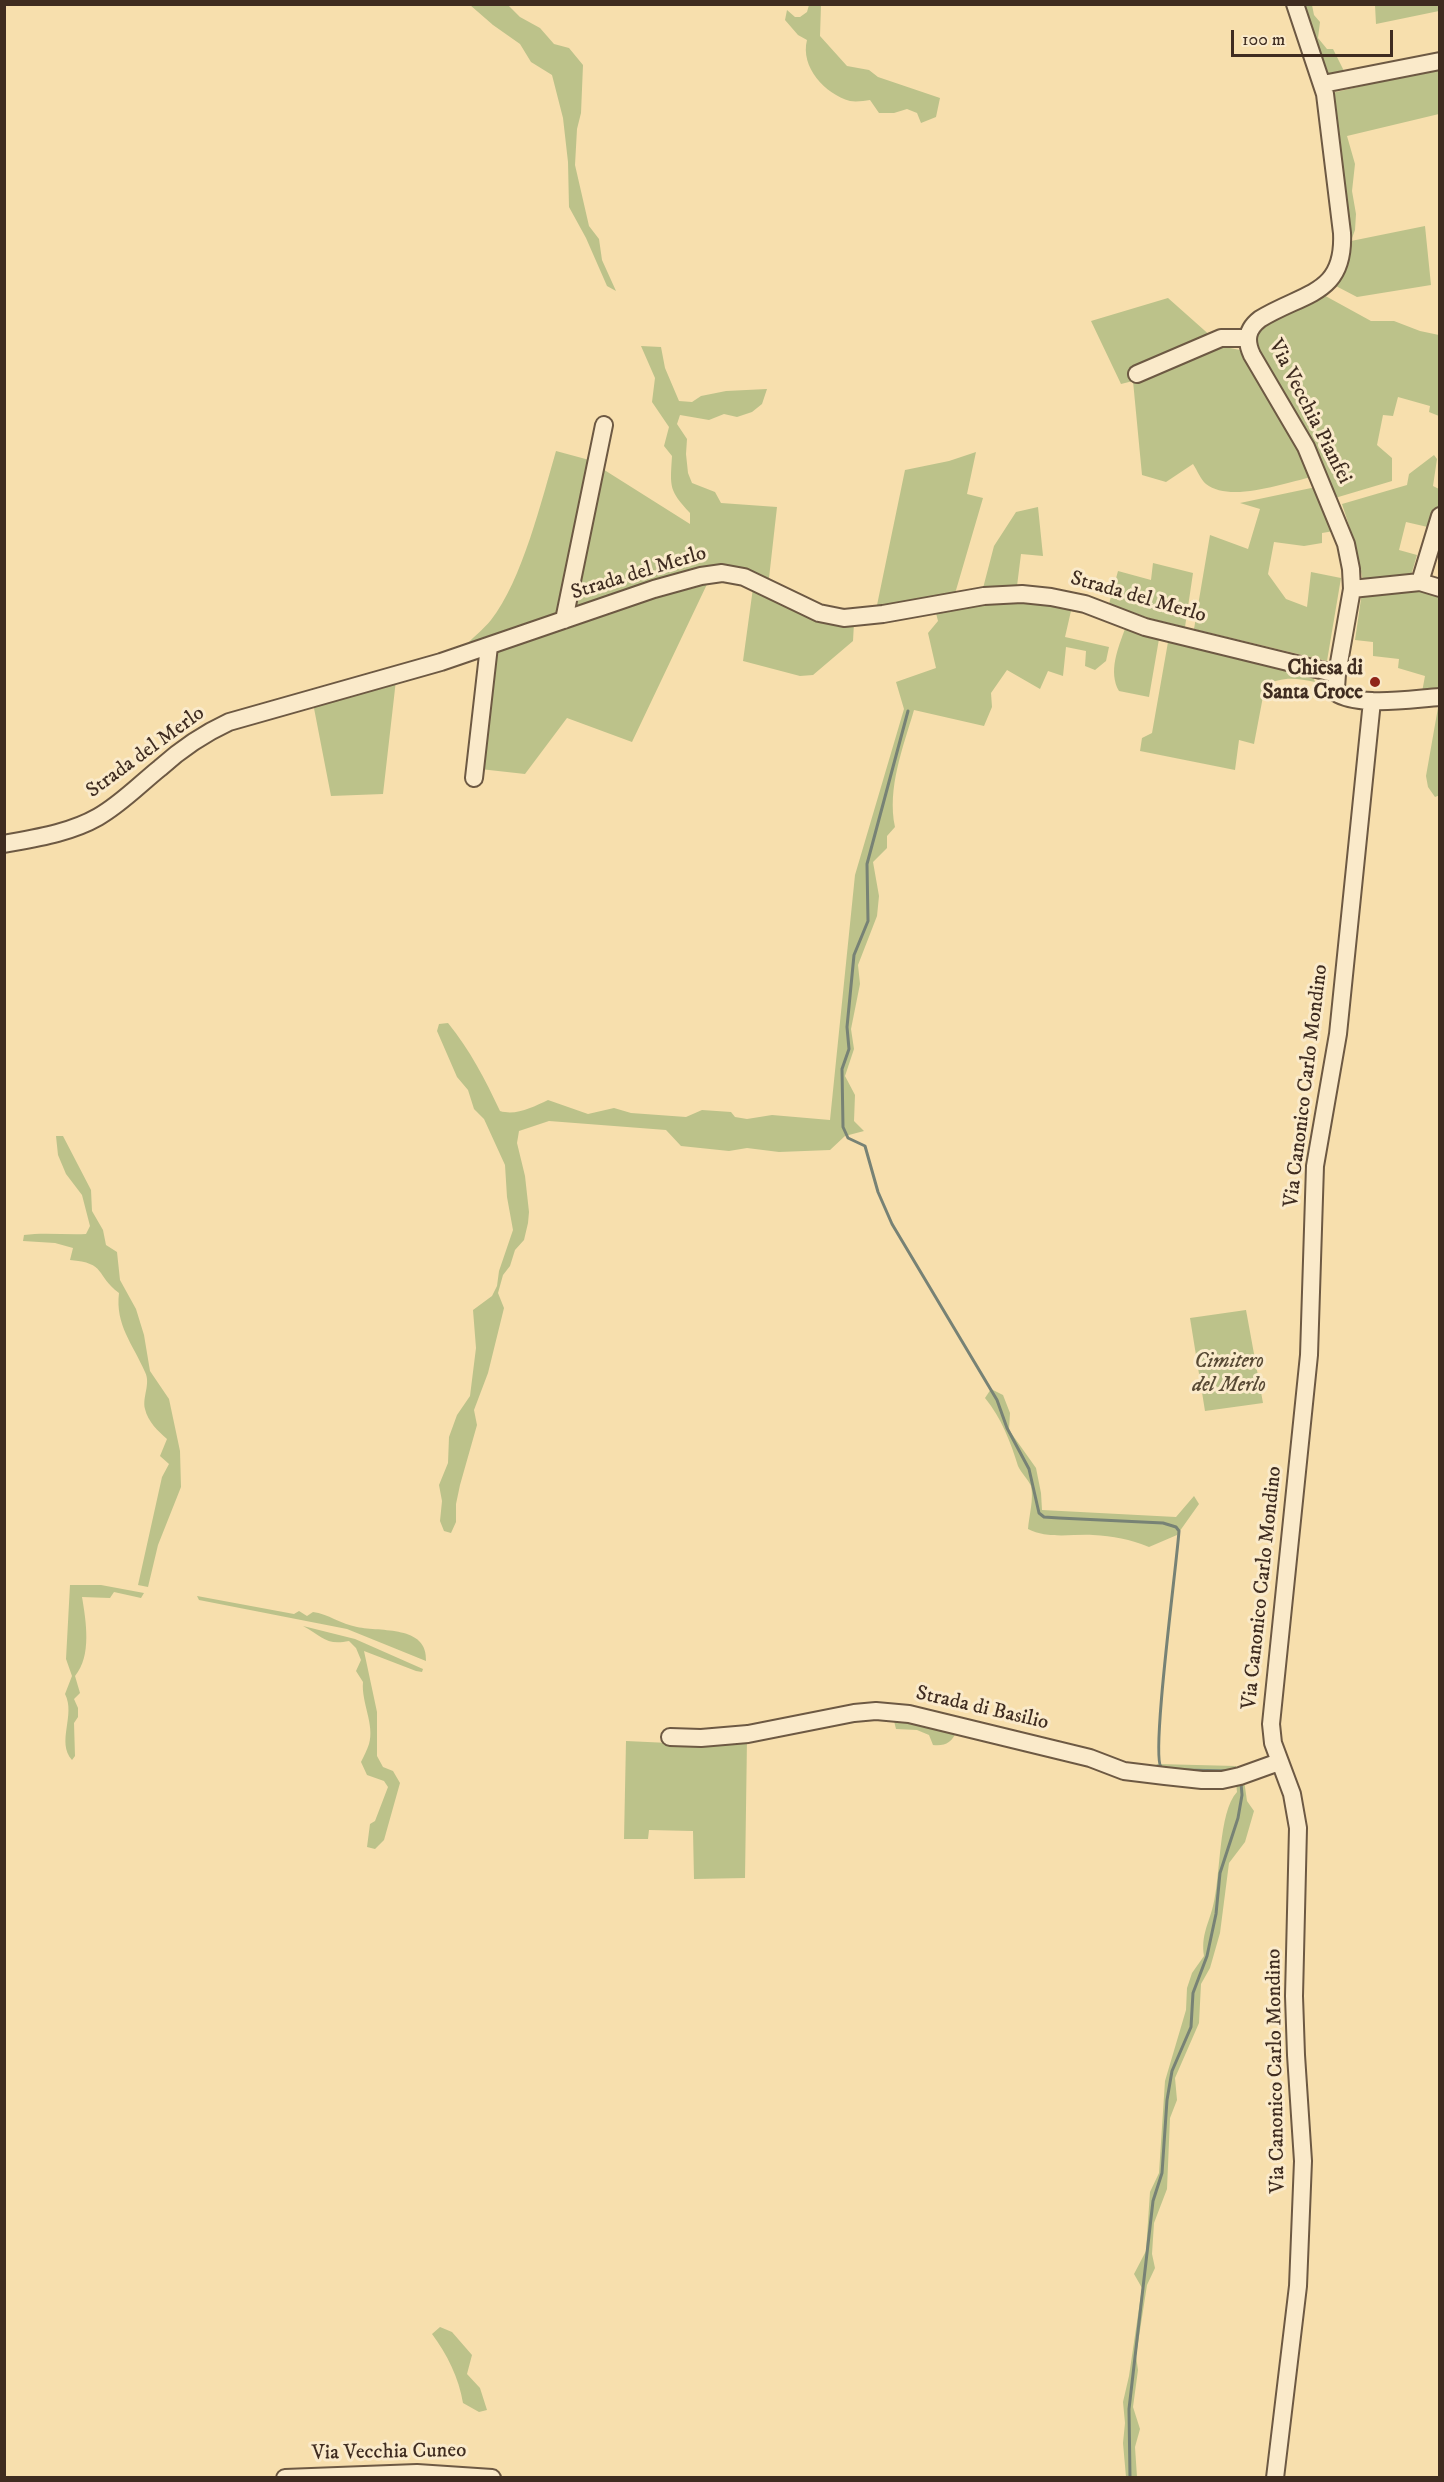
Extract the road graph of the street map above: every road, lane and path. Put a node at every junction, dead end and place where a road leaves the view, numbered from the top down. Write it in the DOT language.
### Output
graph roads {
  1 [pos="1295,4"];
  2 [pos="1440,61"];
  3 [pos="1323,84"];
  4 [pos="1248,338"];
  5 [pos="1137,374"];
  6 [pos="604,425"];
  7 [pos="1440,516"];
  8 [pos="1420,582"];
  9 [pos="1440,588"];
  10 [pos="1352,589"];
  11 [pos="564,620"];
  12 [pos="489,645"];
  13 [pos="1337,674"];
  14 [pos="1440,697"];
  15 [pos="1372,700"];
  16 [pos="474,778"];
  17 [pos="4,844"];
  18 [pos="670,1737"];
  19 [pos="1279,1762"];
  20 [pos="285,2478"];
  21 [pos="492,2478"];
  22 [pos="1275,2478"];
  1 -- 3 [label="street, Via Vecchia Pianfei"];
  2 -- 3 [label="street"];
  3 -- 4 [label="street, Via Vecchia Pianfei"];
  4 -- 5 [label="street"];
  4 -- 10 [label="street, Via Vecchia Pianfei"];
  6 -- 11 [label="street"];
  7 -- 8 [label="street"];
  8 -- 9 [label="street"];
  8 -- 10 [label="street"];
  10 -- 13 [label="street, Via Vecchia Pianfei"];
  11 -- 12 [label="street, Strada del Merlo"];
  11 -- 13 [label="street, Strada del Merlo"];
  12 -- 16 [label="street"];
  12 -- 17 [label="street, Strada del Merlo"];
  13 -- 15 [label="street"];
  14 -- 15 [label="street"];
  15 -- 19 [label="street, Via Canonico Carlo Mondino"];
  18 -- 19 [label="street, Strada di Basilio"];
  19 -- 22 [label="street, Via Canonico Carlo Mondino"];
  20 -- 21 [label="street, Via Vecchia Cuneo"];
}
